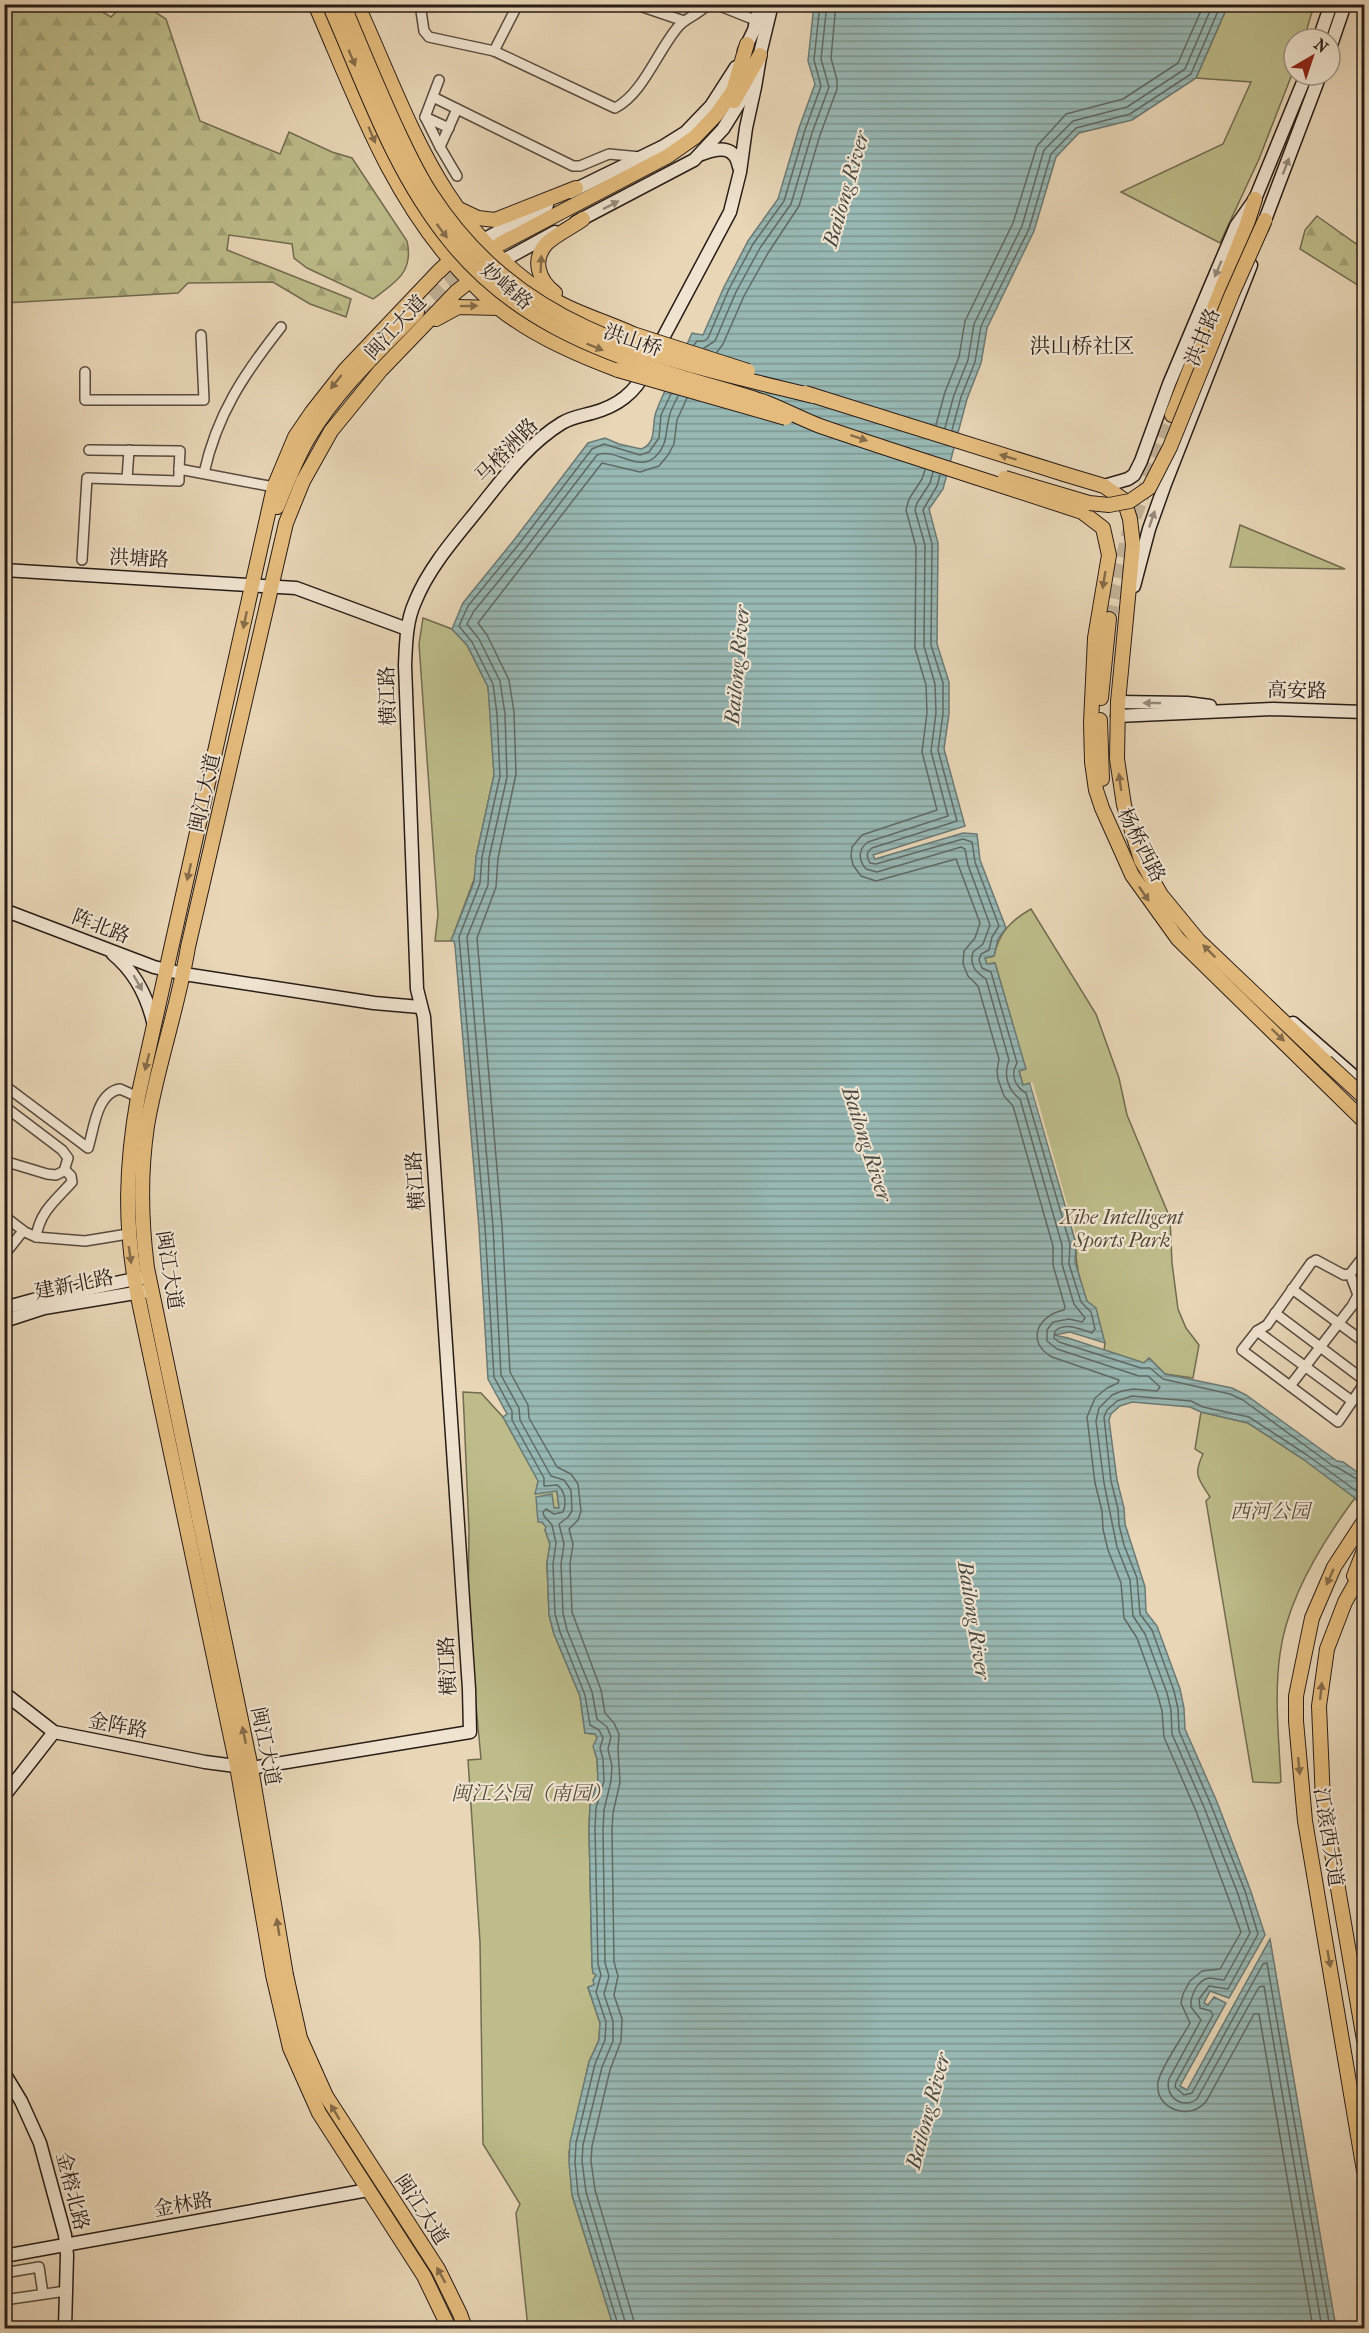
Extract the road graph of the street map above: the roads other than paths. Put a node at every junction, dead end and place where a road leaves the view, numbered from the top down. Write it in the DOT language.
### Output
graph roads {
  1 [pos="315,4"];
  2 [pos="329,4"];
  3 [pos="343,4"];
  4 [pos="357,4"];
  5 [pos="420,4"];
  6 [pos="518,4"];
  7 [pos="634,4"];
  8 [pos="708,4"];
  9 [pos="715,4"];
  10 [pos="760,4"];
  11 [pos="772,4"];
  12 [pos="1331,4"];
  13 [pos="1345,4"];
  14 [pos="684,21"];
  15 [pos="1323,27"];
  16 [pos="1337,27"];
  17 [pos="761,28"];
  18 [pos="747,45"];
  19 [pos="494,51"];
  20 [pos="760,55"];
  21 [pos="439,80"];
  22 [pos="1301,87"];
  23 [pos="1315,87"];
  24 [pos="433,97"];
  25 [pos="457,109"];
  26 [pos="425,117"];
  27 [pos="449,128"];
  28 [pos="440,147"];
  29 [pos="701,154"];
  30 [pos="640,157"];
  31 [pos="740,172"];
  32 [pos="457,176"];
  33 [pos="576,189"];
  34 [pos="1255,199"];
  35 [pos="456,208"];
  36 [pos="583,219"];
  37 [pos="1265,220"];
  38 [pos="483,240"];
  39 [pos="502,251"];
  40 [pos="451,260"];
  41 [pos="470,281"];
  42 [pos="498,308"];
  43 [pos="593,316"];
  44 [pos="281,327"];
  45 [pos="201,335"];
  46 [pos="409,340"];
  47 [pos="85,372"];
  48 [pos="813,396"];
  49 [pos="1172,415"];
  50 [pos="818,425"];
  51 [pos="88,450"];
  52 [pos="129,450"];
  53 [pos="1141,461"];
  54 [pos="179,469"];
  55 [pos="962,472"];
  56 [pos="204,473"];
  57 [pos="127,479"];
  58 [pos="1165,483"];
  59 [pos="1104,486"];
  60 [pos="274,487"];
  61 [pos="1082,512"];
  62 [pos="286,523"];
  63 [pos="262,542"];
  64 [pos="82,560"];
  65 [pos="4,570"];
  66 [pos="253,584"];
  67 [pos="272,586"];
  68 [pos="1127,616"];
  69 [pos="1108,619"];
  70 [pos="407,629"];
  71 [pos="1117,709"];
  72 [pos="1365,712"];
  73 [pos="1118,842"];
  74 [pos="4,910"];
  75 [pos="105,948"];
  76 [pos="167,970"];
  77 [pos="184,975"];
  78 [pos="1252,991"];
  79 [pos="420,1007"];
  80 [pos="155,1029"];
  81 [pos="4,1085"];
  82 [pos="1365,1085"];
  83 [pos="138,1097"];
  84 [pos="1365,1097"];
  85 [pos="4,1106"];
  86 [pos="1365,1121"];
  87 [pos="4,1161"];
  88 [pos="65,1170"];
  89 [pos="4,1216"];
  90 [pos="23,1231"];
  91 [pos="128,1234"];
  92 [pos="36,1237"];
  93 [pos="4,1255"];
  94 [pos="1365,1256"];
  95 [pos="1350,1274"];
  96 [pos="150,1283"];
  97 [pos="135,1286"];
  98 [pos="1292,1289"];
  99 [pos="1361,1293"];
  100 [pos="4,1308"];
  101 [pos="1275,1313"];
  102 [pos="4,1321"];
  103 [pos="1339,1323"];
  104 [pos="1257,1331"];
  105 [pos="1365,1342"];
  106 [pos="1320,1346"];
  107 [pos="1305,1366"];
  108 [pos="1365,1382"];
  109 [pos="1290,1386"];
  110 [pos="1352,1401"];
  111 [pos="1362,1524"];
  112 [pos="1363,1559"];
  113 [pos="1309,1632"];
  114 [pos="1327,1648"];
  115 [pos="4,1693"];
  116 [pos="54,1732"];
  117 [pos="470,1732"];
  118 [pos="237,1767"];
  119 [pos="252,1768"];
  120 [pos="4,1796"];
  121 [pos="1365,2040"];
  122 [pos="4,2073"];
  123 [pos="1365,2171"];
  124 [pos="368,2190"];
  125 [pos="67,2246"];
  126 [pos="4,2256"];
  127 [pos="4,2273"];
  128 [pos="66,2291"];
  129 [pos="43,2294"];
  130 [pos="4,2300"];
  131 [pos="64,2328"];
  132 [pos="449,2328"];
  133 [pos="465,2328"];
  1 -- 40 [label="main road, 妙峰路, one-way"];
  2 -- 50 [label="main road, 洪山桥, one-way, bridge"];
  3 -- 48 [label="main road, bridge"];
  4 -- 35 [label="main road, 妙峰路"];
  5 -- 19 [label="street"];
  6 -- 19 [label="street"];
  7 -- 14 [label="street"];
  8 -- 14 [label="street"];
  9 -- 17 [label="street"];
  10 -- 17 [label="street"];
  11 -- 17 [label="street"];
  12 -- 15 [label="street"];
  13 -- 16 [label="street"];
  14 -- 19 [label="street"];
  17 -- 18 [label="street"];
  17 -- 20 [label="street"];
  18 -- 30 [label="street"];
  18 -- 39 [label="main road"];
  20 -- 29 [label="street"];
  20 -- 31 [label="street, 马榕洲路"];
  20 -- 39 [label="main road"];
  21 -- 24 [label="street"];
  22 -- 34 [label="street, 洪甘路"];
  37 -- 23 [label="street, 洪甘路, one-way"];
  24 -- 25 [label="street"];
  24 -- 26 [label="street"];
  25 -- 27 [label="street"];
  25 -- 30 [label="street"];
  26 -- 27 [label="street"];
  26 -- 28 [label="street"];
  27 -- 28 [label="street"];
  28 -- 32 [label="street"];
  29 -- 31 [label="street"];
  36 -- 29 [label="street, one-way"];
  30 -- 33 [label="street"];
  31 -- 70 [label="street, 马榕洲路"];
  33 -- 35 [label="main road"];
  33 -- 38 [label="street"];
  34 -- 49 [label="main road"];
  34 -- 53 [label="street, 洪甘路, one-way"];
  35 -- 38 [label="main road, 妙峰路"];
  36 -- 39 [label="street"];
  43 -- 36 [label="main road, one-way"];
  37 -- 55 [label="main road, bridge"];
  37 -- 58 [label="street, 洪甘路"];
  38 -- 39 [label="main road, 妙峰路"];
  38 -- 40 [label="main road"];
  39 -- 41 [label="main road, 闽江大道"];
  39 -- 43 [label="main road, 妙峰路"];
  40 -- 41 [label="main road, 妙峰路"];
  40 -- 60 [label="main road, one-way"];
  41 -- 42 [label="main road, 妙峰路"];
  41 -- 46 [label="main road, 闽江大道"];
  46 -- 42 [label="main road, one-way"];
  42 -- 50 [label="main road, 妙峰路, bridge"];
  43 -- 48 [label="main road, 洪山桥, bridge"];
  44 -- 56 [label="street"];
  45 -- 47 [label="street"];
  46 -- 62 [label="main road, 闽江大道"];
  59 -- 48 [label="main road, 洪山桥, one-way, bridge"];
  50 -- 55 [label="main road, 洪山桥, one-way, bridge"];
  51 -- 52 [label="street"];
  52 -- 54 [label="street"];
  52 -- 57 [label="street"];
  53 -- 58 [label="street"];
  53 -- 59 [label="street, 洪甘路"];
  54 -- 56 [label="street"];
  54 -- 57 [label="street"];
  55 -- 61 [label="main road, 洪山桥, bridge"];
  56 -- 60 [label="street"];
  57 -- 64 [label="street"];
  68 -- 58 [label="street, 洪甘路, one-way"];
  59 -- 68 [label="main road, 杨桥西路"];
  60 -- 63 [label="main road"];
  61 -- 73 [label="main road, 杨桥西路, one-way"];
  62 -- 63 [label="main road"];
  62 -- 67 [label="main road, 闽江大道"];
  63 -- 66 [label="main road, 闽江大道"];
  65 -- 66 [label="street, 洪塘路"];
  66 -- 67 [label="street, 洪塘路"];
  66 -- 76 [label="main road, 闽江大道, one-way"];
  67 -- 70 [label="street, 洪塘路"];
  67 -- 77 [label="main road, 闽江大道"];
  68 -- 71 [label="main road, 杨桥西路"];
  69 -- 73 [label="main road"];
  70 -- 79 [label="street, 横江路"];
  71 -- 72 [label="street, 高安路"];
  78 -- 71 [label="main road, 杨桥西路, one-way"];
  73 -- 86 [label="main road, 杨桥西路, one-way"];
  74 -- 75 [label="street, 阵北路"];
  75 -- 76 [label="street, 阵北路"];
  75 -- 80 [label="street, one-way"];
  76 -- 77 [label="street, 阵北路"];
  76 -- 80 [label="main road, 闽江大道"];
  77 -- 79 [label="street, 阵北路"];
  77 -- 96 [label="main road, 闽江大道"];
  78 -- 82 [label="street"];
  78 -- 84 [label="main road, 杨桥西路, bridge"];
  79 -- 117 [label="street, 横江路"];
  80 -- 83 [label="main road, 闽江大道, one-way"];
  81 -- 83 [label="street"];
  83 -- 91 [label="main road, 闽江大道"];
  85 -- 88 [label="street"];
  87 -- 88 [label="street"];
  88 -- 92 [label="street"];
  89 -- 90 [label="street"];
  90 -- 92 [label="street"];
  90 -- 93 [label="street"];
  91 -- 92 [label="street"];
  91 -- 97 [label="main road, 闽江大道, one-way"];
  94 -- 95 [label="street"];
  95 -- 98 [label="street"];
  95 -- 99 [label="street"];
  96 -- 97 [label="street, 建新北路"];
  119 -- 96 [label="main road, 闽江大道, one-way"];
  97 -- 100 [label="street, 建新北路"];
  97 -- 102 [label="street, 建新北路"];
  97 -- 118 [label="main road, 闽江大道"];
  98 -- 101 [label="street"];
  98 -- 103 [label="street"];
  99 -- 103 [label="street"];
  101 -- 104 [label="street"];
  101 -- 106 [label="street"];
  103 -- 105 [label="street"];
  103 -- 106 [label="street"];
  104 -- 107 [label="street"];
  104 -- 109 [label="street"];
  106 -- 107 [label="street"];
  106 -- 108 [label="street"];
  107 -- 109 [label="street"];
  107 -- 110 [label="street"];
  108 -- 110 [label="street"];
  109 -- 110 [label="street"];
  111 -- 113 [label="main road, 江滨西大道, one-way"];
  112 -- 114 [label="main road, 江滨西大道"];
  113 -- 114 [label="main road"];
  113 -- 123 [label="main road, 江滨西大道, one-way"];
  121 -- 114 [label="main road, 江滨西大道, one-way"];
  115 -- 116 [label="street, 金阵路"];
  116 -- 118 [label="street, 金阵路"];
  116 -- 120 [label="street"];
  117 -- 119 [label="street, 金阵路"];
  118 -- 119 [label="street, 金阵路"];
  118 -- 124 [label="main road, 闽江大道"];
  133 -- 119 [label="main road, 闽江大道, one-way"];
  122 -- 125 [label="street, 金榕北路"];
  124 -- 125 [label="street, 金林路"];
  124 -- 132 [label="main road, 闽江大道"];
  125 -- 126 [label="street, 金林路"];
  125 -- 128 [label="street, 金榕北路"];
  127 -- 129 [label="street"];
  128 -- 129 [label="street"];
  128 -- 131 [label="street, 金榕北路"];
  129 -- 130 [label="street"];
}
